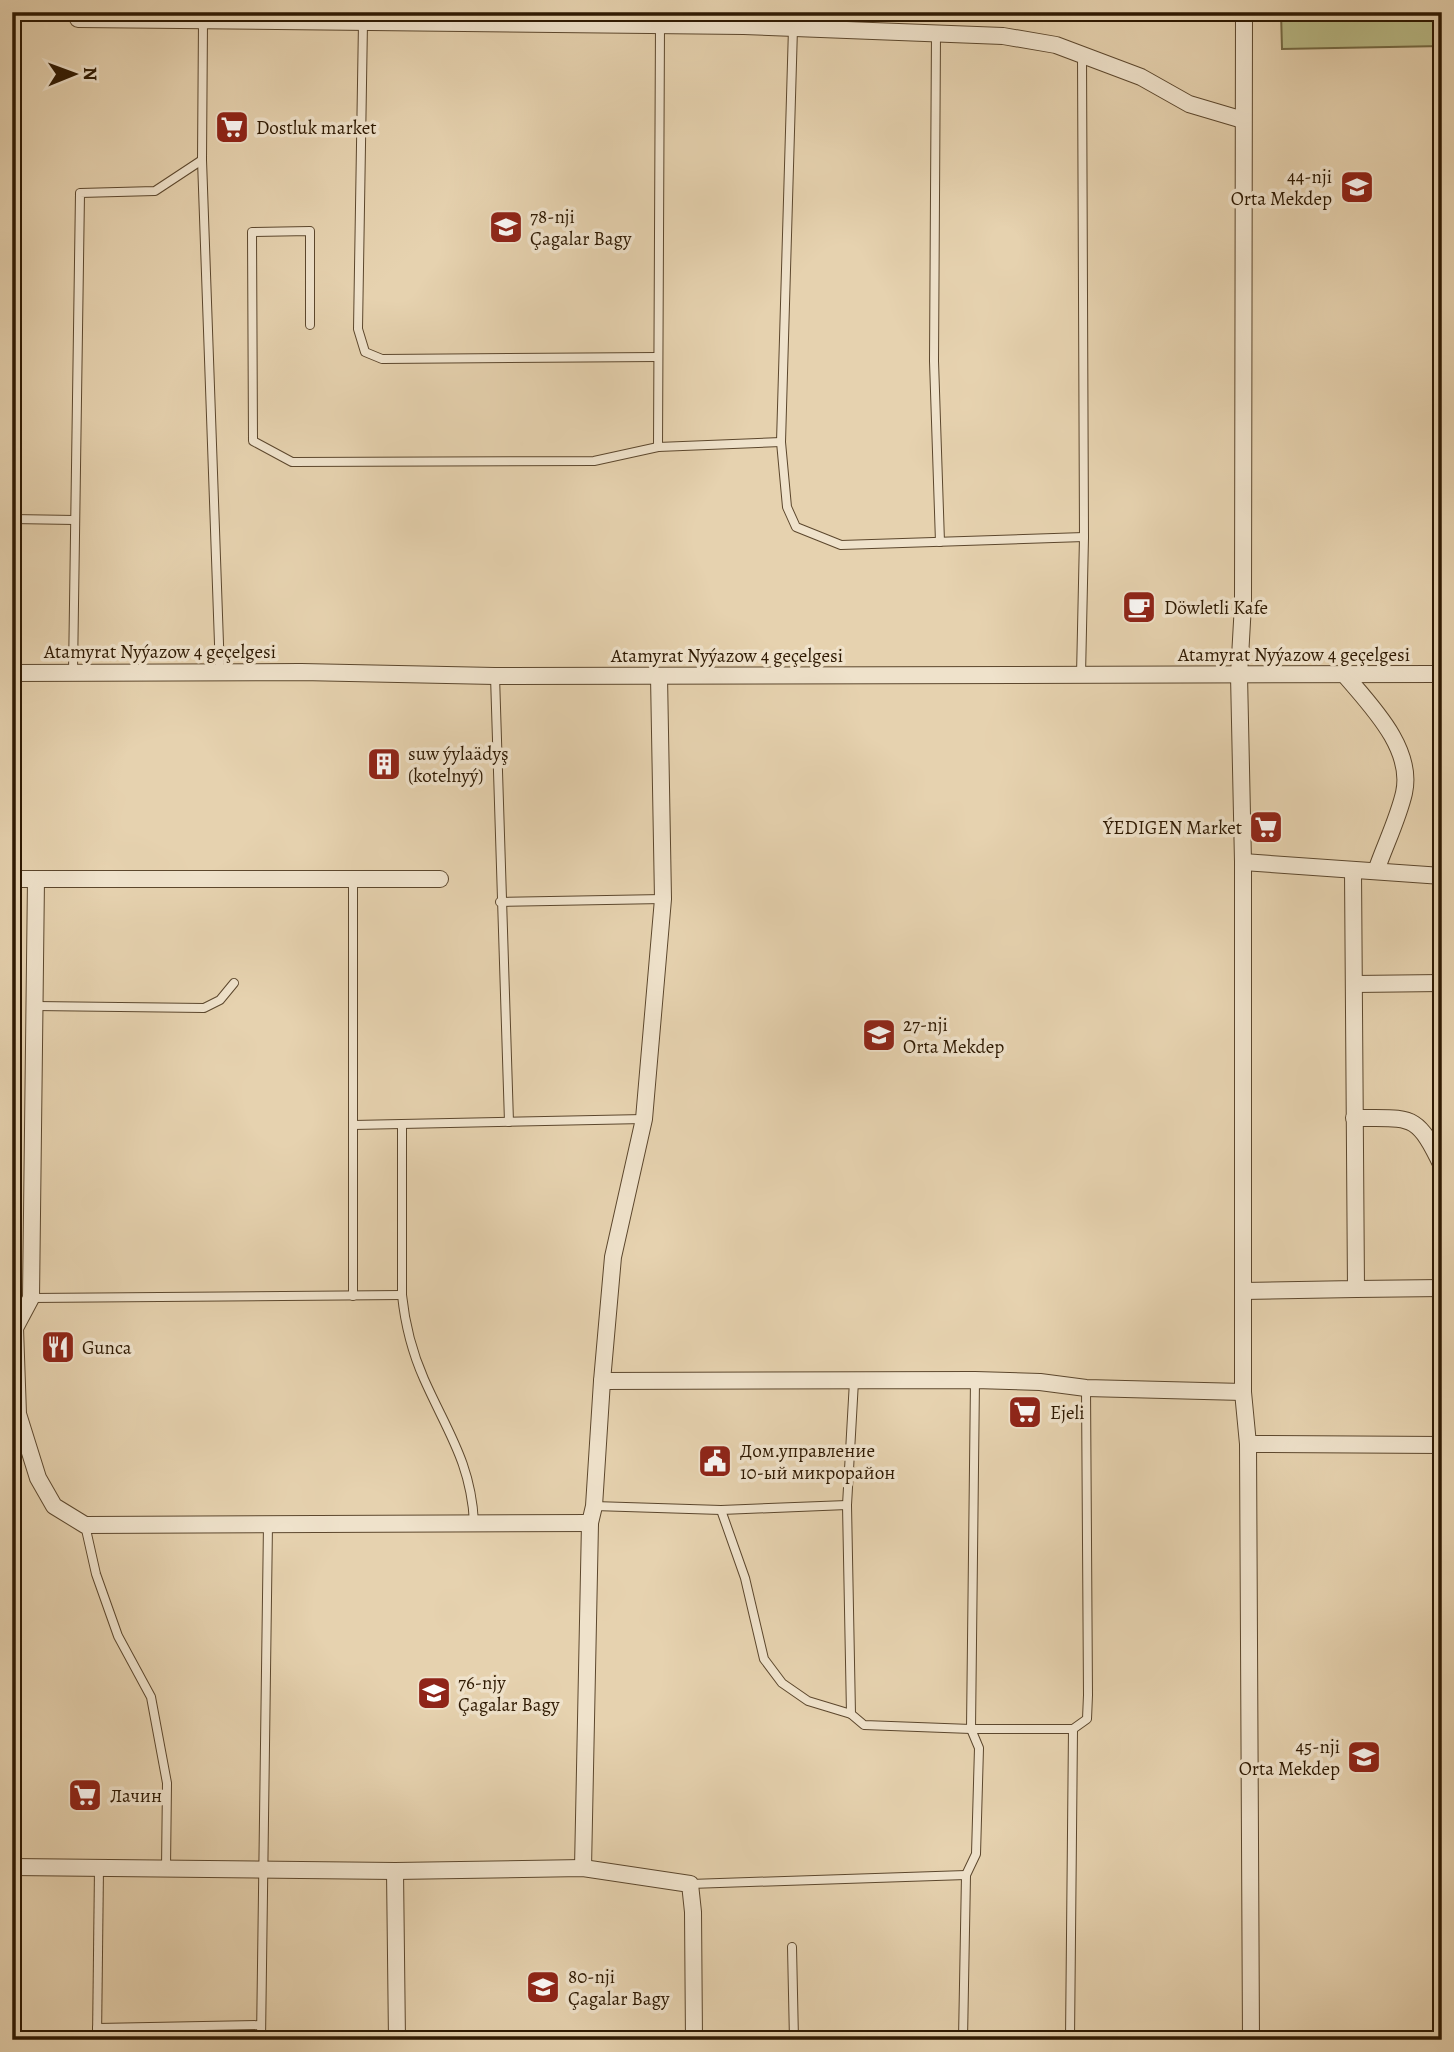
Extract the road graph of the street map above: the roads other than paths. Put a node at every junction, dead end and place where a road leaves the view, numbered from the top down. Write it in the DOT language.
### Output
graph roads {
  1 [pos="1244,12"];
  2 [pos="78,16"];
  3 [pos="354,19"];
  4 [pos="621,19"];
  5 [pos="744,19"];
  6 [pos="203,20"];
  7 [pos="660,25"];
  8 [pos="793,28"];
  9 [pos="936,33"];
  10 [pos="1082,55"];
  11 [pos="1243,120"];
  12 [pos="202,160"];
  13 [pos="310,325"];
  14 [pos="659,358"];
  15 [pos="781,442"];
  16 [pos="658,447"];
  17 [pos="12,519"];
  18 [pos="75,520"];
  19 [pos="1084,537"];
  20 [pos="940,542"];
  21 [pos="220,672"];
  22 [pos="12,673"];
  23 [pos="73,673"];
  24 [pos="1344,674"];
  25 [pos="1442,674"];
  26 [pos="1081,675"];
  27 [pos="1239,675"];
  28 [pos="495,676"];
  29 [pos="659,676"];
  30 [pos="1242,862"];
  31 [pos="1353,871"];
  32 [pos="1376,871"];
  33 [pos="1442,876"];
  34 [pos="12,879"];
  35 [pos="36,879"];
  36 [pos="353,879"];
  37 [pos="440,879"];
  38 [pos="663,899"];
  39 [pos="500,902"];
  40 [pos="234,983"];
  41 [pos="1442,983"];
  42 [pos="1354,984"];
  43 [pos="35,1006"];
  44 [pos="1354,1118"];
  45 [pos="643,1119"];
  46 [pos="509,1122"];
  47 [pos="353,1125"];
  48 [pos="402,1125"];
  49 [pos="1442,1166"];
  50 [pos="1442,1288"];
  51 [pos="1356,1289"];
  52 [pos="1243,1292"];
  53 [pos="402,1295"];
  54 [pos="354,1296"];
  55 [pos="32,1298"];
  56 [pos="13,1328"];
  57 [pos="975,1380"];
  58 [pos="602,1381"];
  59 [pos="854,1381"];
  60 [pos="1086,1388"];
  61 [pos="1243,1392"];
  62 [pos="15,1417"];
  63 [pos="1248,1444"];
  64 [pos="1442,1445"];
  65 [pos="847,1505"];
  66 [pos="594,1506"];
  67 [pos="721,1510"];
  68 [pos="474,1522"];
  69 [pos="590,1523"];
  70 [pos="268,1524"];
  71 [pos="85,1525"];
  72 [pos="851,1714"];
  73 [pos="971,1729"];
  74 [pos="1073,1729"];
  75 [pos="12,1867"];
  76 [pos="99,1867"];
  77 [pos="166,1868"];
  78 [pos="583,1868"];
  79 [pos="264,1869"];
  80 [pos="395,1871"];
  81 [pos="966,1875"];
  82 [pos="690,1884"];
  83 [pos="792,1947"];
  84 [pos="261,2025"];
  85 [pos="97,2028"];
  86 [pos="97,2040"];
  87 [pos="261,2040"];
  88 [pos="397,2040"];
  89 [pos="694,2040"];
  90 [pos="794,2040"];
  91 [pos="964,2040"];
  92 [pos="1070,2040"];
  93 [pos="1251,2040"];
  1 -- 11 [label="street"];
  2 -- 6 [label="street"];
  3 -- 4 [label="street"];
  3 -- 6 [label="street"];
  3 -- 14 [label="lane"];
  4 -- 7 [label="street"];
  5 -- 7 [label="street"];
  5 -- 8 [label="street"];
  6 -- 12 [label="lane"];
  7 -- 14 [label="lane"];
  8 -- 9 [label="street"];
  8 -- 15 [label="lane"];
  9 -- 10 [label="street"];
  9 -- 20 [label="lane"];
  10 -- 11 [label="street"];
  10 -- 19 [label="lane"];
  11 -- 27 [label="street"];
  12 -- 18 [label="lane"];
  12 -- 21 [label="lane"];
  13 -- 16 [label="lane"];
  14 -- 16 [label="lane"];
  15 -- 16 [label="lane"];
  15 -- 20 [label="lane"];
  17 -- 18 [label="lane"];
  18 -- 23 [label="lane"];
  19 -- 20 [label="lane"];
  19 -- 26 [label="lane"];
  21 -- 23 [label="street, Atamyrat Nyýazow 4 geçelgesi"];
  21 -- 28 [label="street, Atamyrat Nyýazow 4 geçelgesi"];
  22 -- 23 [label="street, Atamyrat Nyýazow 4 geçelgesi"];
  24 -- 25 [label="street, Atamyrat Nyýazow 4 geçelgesi"];
  24 -- 27 [label="street, Atamyrat Nyýazow 4 geçelgesi"];
  24 -- 32 [label="street"];
  26 -- 27 [label="street, Atamyrat Nyýazow 4 geçelgesi"];
  26 -- 29 [label="street, Atamyrat Nyýazow 4 geçelgesi"];
  27 -- 30 [label="street"];
  28 -- 29 [label="street, Atamyrat Nyýazow 4 geçelgesi"];
  28 -- 39 [label="lane"];
  29 -- 38 [label="street"];
  30 -- 31 [label="street"];
  30 -- 52 [label="street"];
  31 -- 32 [label="street"];
  31 -- 42 [label="street"];
  32 -- 33 [label="street"];
  34 -- 35 [label="street"];
  35 -- 36 [label="street"];
  35 -- 43 [label="street"];
  36 -- 37 [label="street"];
  36 -- 47 [label="lane"];
  38 -- 39 [label="lane"];
  38 -- 45 [label="street"];
  39 -- 46 [label="lane"];
  40 -- 43 [label="lane"];
  41 -- 42 [label="street"];
  42 -- 44 [label="street"];
  43 -- 55 [label="street"];
  44 -- 49 [label="street"];
  44 -- 51 [label="street"];
  45 -- 46 [label="lane"];
  45 -- 58 [label="street"];
  46 -- 48 [label="lane"];
  47 -- 48 [label="lane"];
  47 -- 54 [label="lane"];
  48 -- 53 [label="lane"];
  50 -- 51 [label="street"];
  51 -- 52 [label="street"];
  52 -- 61 [label="street"];
  53 -- 54 [label="lane"];
  53 -- 68 [label="lane"];
  54 -- 55 [label="lane"];
  55 -- 56 [label="street"];
  56 -- 62 [label="street"];
  57 -- 59 [label="street"];
  57 -- 60 [label="street"];
  57 -- 73 [label="lane"];
  58 -- 59 [label="street"];
  58 -- 66 [label="street"];
  59 -- 65 [label="lane"];
  60 -- 61 [label="street"];
  60 -- 74 [label="lane"];
  61 -- 63 [label="street"];
  62 -- 71 [label="street"];
  63 -- 64 [label="street"];
  63 -- 93 [label="street"];
  65 -- 67 [label="lane"];
  65 -- 72 [label="lane"];
  66 -- 67 [label="lane"];
  66 -- 69 [label="street"];
  67 -- 72 [label="lane"];
  68 -- 69 [label="street"];
  68 -- 70 [label="street"];
  69 -- 78 [label="street"];
  70 -- 71 [label="street"];
  70 -- 79 [label="lane"];
  71 -- 77 [label="lane"];
  72 -- 73 [label="lane"];
  73 -- 74 [label="lane"];
  73 -- 81 [label="lane"];
  74 -- 92 [label="lane"];
  75 -- 76 [label="street"];
  76 -- 77 [label="street"];
  76 -- 85 [label="lane"];
  77 -- 79 [label="street"];
  78 -- 80 [label="street"];
  78 -- 82 [label="street"];
  79 -- 80 [label="street"];
  79 -- 84 [label="lane"];
  80 -- 88 [label="street"];
  81 -- 82 [label="lane"];
  81 -- 91 [label="lane"];
  82 -- 89 [label="street"];
  83 -- 90 [label="lane"];
  84 -- 85 [label="lane"];
  84 -- 87 [label="lane"];
  85 -- 86 [label="lane"];
}
